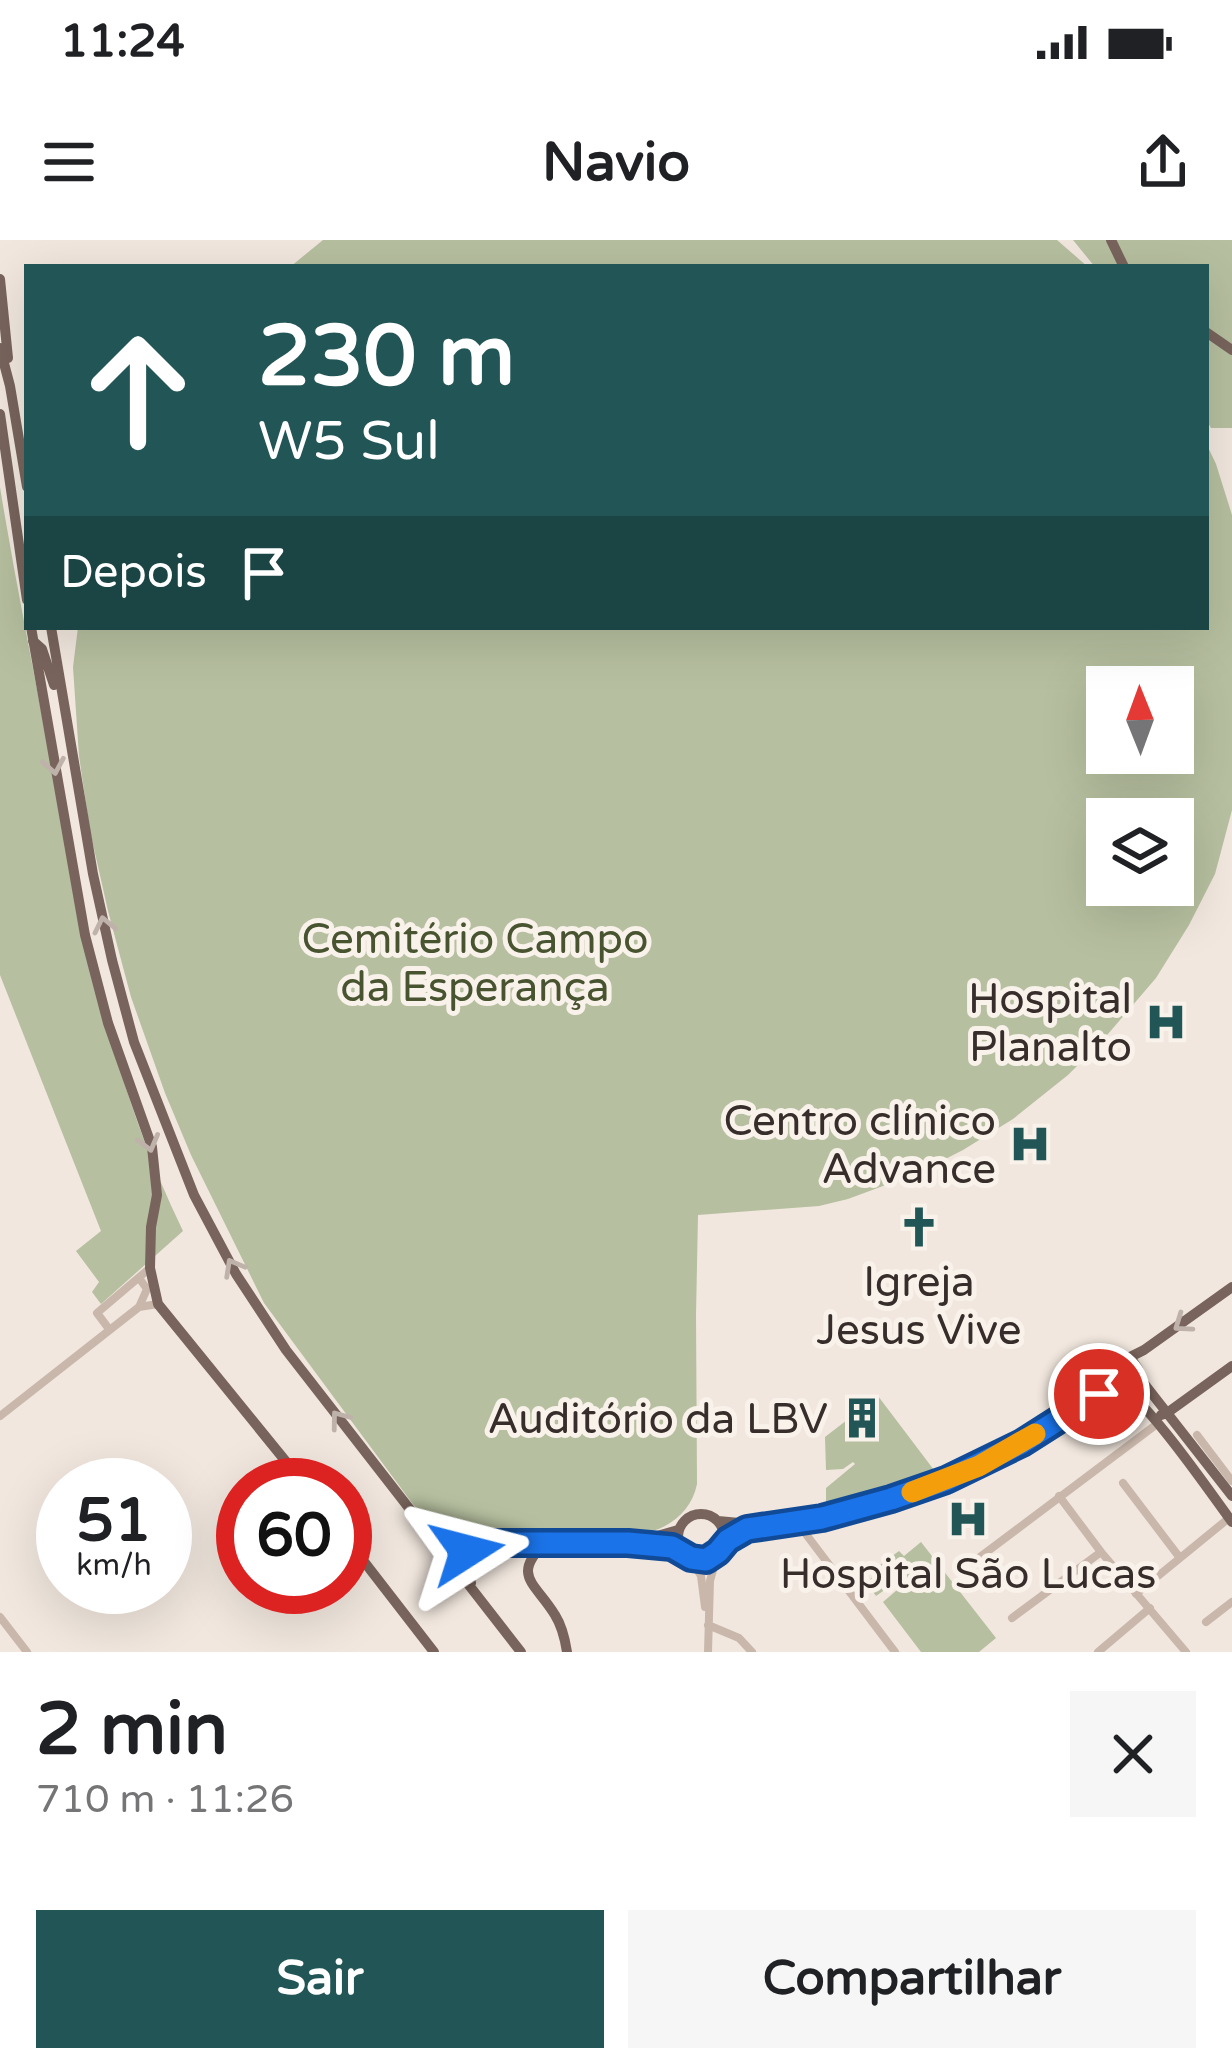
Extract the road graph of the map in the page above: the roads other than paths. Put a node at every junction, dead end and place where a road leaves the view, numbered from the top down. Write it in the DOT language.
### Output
graph roads {
  1 [pos="0,279"];
  2 [pos="0,348"];
  3 [pos="10,386"];
  4 [pos="0,414"];
  5 [pos="0,430"];
  6 [pos="4,446"];
  7 [pos="24,469"];
  8 [pos="24,580"];
  9 [pos="31,630"];
  10 [pos="52,630"];
  11 [pos="33,641"];
  12 [pos="69,734"];
  13 [pos="85,935"];
  14 [pos="112,960"];
  15 [pos="108,1023"];
  16 [pos="134,1042"];
  17 [pos="150,1268"];
  18 [pos="139,1278"];
  19 [pos="1232,1287"];
  20 [pos="158,1304"];
  21 [pos="139,1307"];
  22 [pos="110,1329"];
  23 [pos="1130,1357"];
  24 [pos="1232,1367"];
  25 [pos="1138,1369"];
  26 [pos="1111,1370"];
  27 [pos="1120,1384"];
  28 [pos="1070,1411"];
  29 [pos="0,1416"];
  30 [pos="1171,1418"];
  31 [pos="1153,1419"];
  32 [pos="1197,1435"];
  33 [pos="282,1458"];
  34 [pos="1123,1483"];
  35 [pos="1228,1483"];
  36 [pos="1212,1494"];
  37 [pos="1059,1496"];
  38 [pos="1232,1496"];
  39 [pos="1231,1520"];
  40 [pos="718,1521"];
  41 [pos="796,1522"];
  42 [pos="761,1525"];
  43 [pos="678,1530"];
  44 [pos="546,1542"];
  45 [pos="473,1543"];
  46 [pos="628,1543"];
  47 [pos="436,1544"];
  48 [pos="720,1549"];
  49 [pos="1101,1552"];
  50 [pos="687,1555"];
  51 [pos="1180,1559"];
  52 [pos="964,1569"];
  53 [pos="372,1572"];
  54 [pos="472,1590"];
  55 [pos="1136,1594"];
  56 [pos="1232,1602"];
  57 [pos="1150,1608"];
  58 [pos="0,1617"];
  59 [pos="1012,1618"];
  60 [pos="1206,1622"];
  61 [pos="708,1623"];
  62 [pos="730,1635"];
  63 [pos="708,1637"];
  64 [pos="27,1652"];
  65 [pos="438,1652"];
  66 [pos="521,1652"];
  67 [pos="567,1652"];
  68 [pos="708,1652"];
  69 [pos="752,1652"];
  70 [pos="895,1652"];
  71 [pos="1098,1652"];
  72 [pos="1186,1652"];
  1 -- 3 [label="main road"];
  2 -- 3 [label="main road"];
  3 -- 7 [label="main road"];
  4 -- 6 [label="main road"];
  5 -- 6 [label="main road"];
  6 -- 8 [label="main road"];
  9 -- 11 [label="main road"];
  10 -- 12 [label="main road"];
  11 -- 12 [label="main road"];
  11 -- 13 [label="main road, one-way"];
  14 -- 12 [label="main road, one-way"];
  13 -- 14 [label="main road"];
  13 -- 15 [label="main road"];
  14 -- 16 [label="main road"];
  15 -- 16 [label="main road"];
  15 -- 17 [label="main road, one-way"];
  47 -- 16 [label="main road, one-way"];
  17 -- 18 [label="street"];
  17 -- 20 [label="main road"];
  18 -- 21 [label="street"];
  18 -- 22 [label="street"];
  19 -- 23 [label="main road, one-way"];
  20 -- 21 [label="street"];
  20 -- 33 [label="main road"];
  21 -- 22 [label="street"];
  22 -- 29 [label="street"];
  23 -- 25 [label="main road"];
  23 -- 26 [label="main road"];
  24 -- 30 [label="main road"];
  25 -- 27 [label="main road"];
  25 -- 30 [label="main road"];
  26 -- 27 [label="main road"];
  26 -- 28 [label="main road"];
  27 -- 28 [label="main road"];
  27 -- 31 [label="main road"];
  28 -- 41 [label="main road"];
  30 -- 31 [label="main road"];
  30 -- 35 [label="main road"];
  31 -- 36 [label="main road"];
  31 -- 37 [label="street"];
  32 -- 35 [label="street"];
  34 -- 51 [label="street"];
  35 -- 36 [label="main road"];
  35 -- 38 [label="main road"];
  36 -- 39 [label="main road"];
  37 -- 49 [label="street"];
  37 -- 52 [label="street"];
  39 -- 51 [label="street"];
  40 -- 42 [label="main road"];
  40 -- 43 [label="main road"];
  40 -- 48 [label="main road"];
  41 -- 42 [label="main road"];
  41 -- 70 [label="street"];
  42 -- 48 [label="main road"];
  43 -- 46 [label="main road"];
  43 -- 50 [label="main road"];
  44 -- 45 [label="main road"];
  44 -- 46 [label="main road"];
  44 -- 67 [label="main road"];
  45 -- 47 [label="main road"];
  45 -- 54 [label="main road"];
  46 -- 50 [label="main road"];
  47 -- 54 [label="main road"];
  48 -- 50 [label="main road"];
  48 -- 61 [label="street"];
  49 -- 55 [label="street"];
  49 -- 59 [label="street"];
  50 -- 61 [label="street"];
  51 -- 55 [label="street"];
  53 -- 65 [label="main road"];
  54 -- 66 [label="main road"];
  55 -- 57 [label="street"];
  56 -- 60 [label="street"];
  57 -- 71 [label="street"];
  57 -- 72 [label="street"];
  58 -- 64 [label="street"];
  61 -- 62 [label="street"];
  61 -- 63 [label="street"];
  62 -- 63 [label="street"];
  62 -- 69 [label="street"];
  63 -- 68 [label="street"];
}
